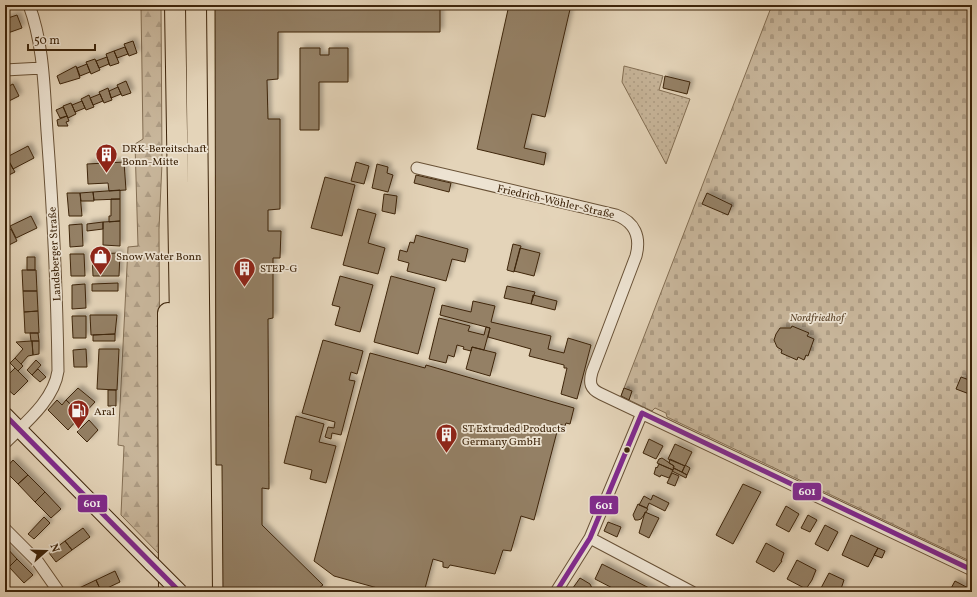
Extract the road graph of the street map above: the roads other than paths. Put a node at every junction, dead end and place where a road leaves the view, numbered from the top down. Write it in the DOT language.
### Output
graph roads {
  1 [pos="29,5"];
  2 [pos="168,5"];
  3 [pos="175,5"];
  4 [pos="196,5"];
  5 [pos="42,68"];
  6 [pos="5,70"];
  7 [pos="417,168"];
  8 [pos="180,322"];
  9 [pos="642,413"];
  10 [pos="5,415"];
  11 [pos="19,428"];
  12 [pos="5,442"];
  13 [pos="5,529"];
  14 [pos="590,538"];
  15 [pos="972,570"];
  16 [pos="59,592"];
  17 [pos="169,592"];
  18 [pos="174,592"];
  19 [pos="180,592"];
  20 [pos="185,592"];
  21 [pos="201,592"];
  22 [pos="556,592"];
  23 [pos="692,592"];
  1 -- 5 [label="street, Landsberger Straße"];
  2 -- 17 [label="highway"];
  3 -- 8 [label="highway"];
  4 -- 21 [label="highway"];
  5 -- 6 [label="street"];
  5 -- 11 [label="street, Landsberger Straße"];
  7 -- 9 [label="street, Friedrich-Wöhler-Straße"];
  8 -- 18 [label="highway"];
  8 -- 20 [label="highway"];
  9 -- 14 [label="street"];
  9 -- 15 [label="street, Friedrich-Wöhler-Straße"];
  10 -- 11 [label="street"];
  11 -- 12 [label="street, Landsberger Straße"];
  11 -- 19 [label="street, bridge"];
  13 -- 16 [label="street"];
  14 -- 22 [label="street"];
  14 -- 23 [label="street"];
}
